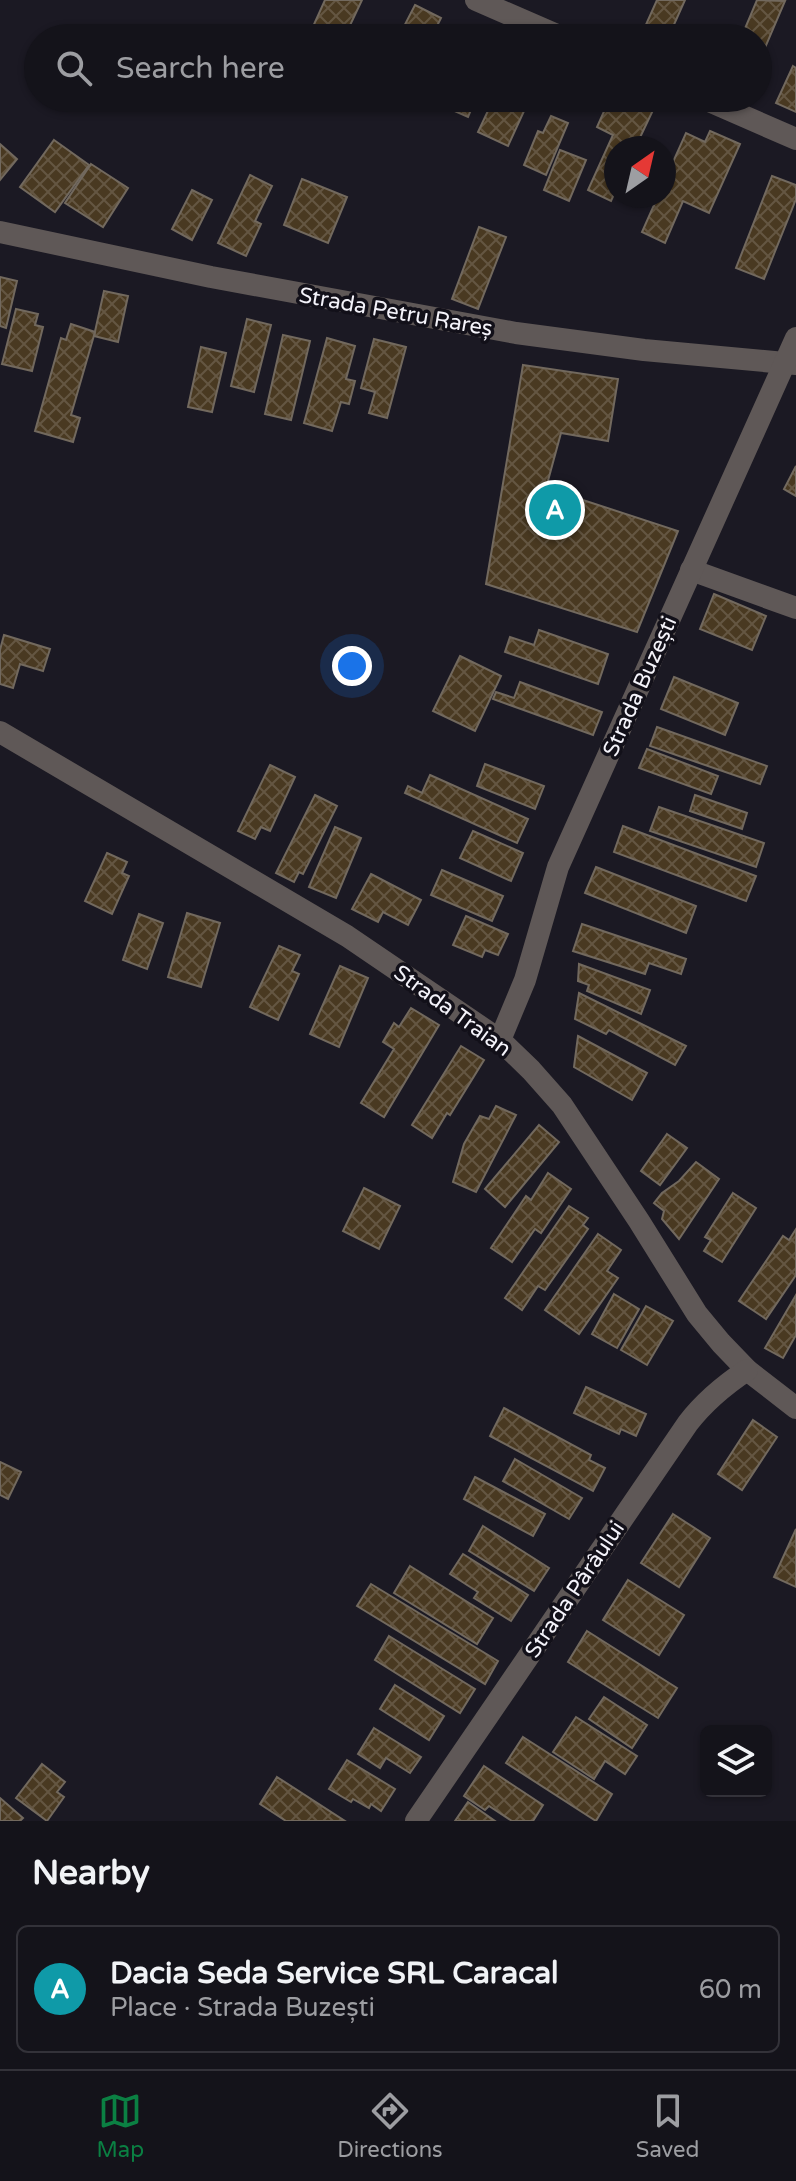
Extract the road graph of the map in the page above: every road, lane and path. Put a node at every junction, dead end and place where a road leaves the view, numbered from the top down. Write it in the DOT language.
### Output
graph roads {
  1 [pos="476,0"];
  2 [pos="532,24"];
  3 [pos="734,112"];
  4 [pos="796,139"];
  5 [pos="0,232"];
  6 [pos="796,338"];
  7 [pos="790,364"];
  8 [pos="691,570"];
  9 [pos="796,608"];
  10 [pos="0,732"];
  11 [pos="500,1040"];
  12 [pos="747,1370"];
  13 [pos="796,1408"];
  14 [pos="416,1821"];
  1 -- 2 [label="street"];
  3 -- 4 [label="street"];
  5 -- 7 [label="street, Strada Petru Rareș"];
  6 -- 7 [label="street, Strada Buzești"];
  7 -- 8 [label="street, Strada Buzești"];
  8 -- 9 [label="street"];
  8 -- 11 [label="street, Strada Buzești"];
  10 -- 11 [label="street, Strada Traian"];
  11 -- 12 [label="street, Strada Traian"];
  12 -- 13 [label="street, Strada Traian"];
  12 -- 14 [label="street, Strada Pârâului"];
}
